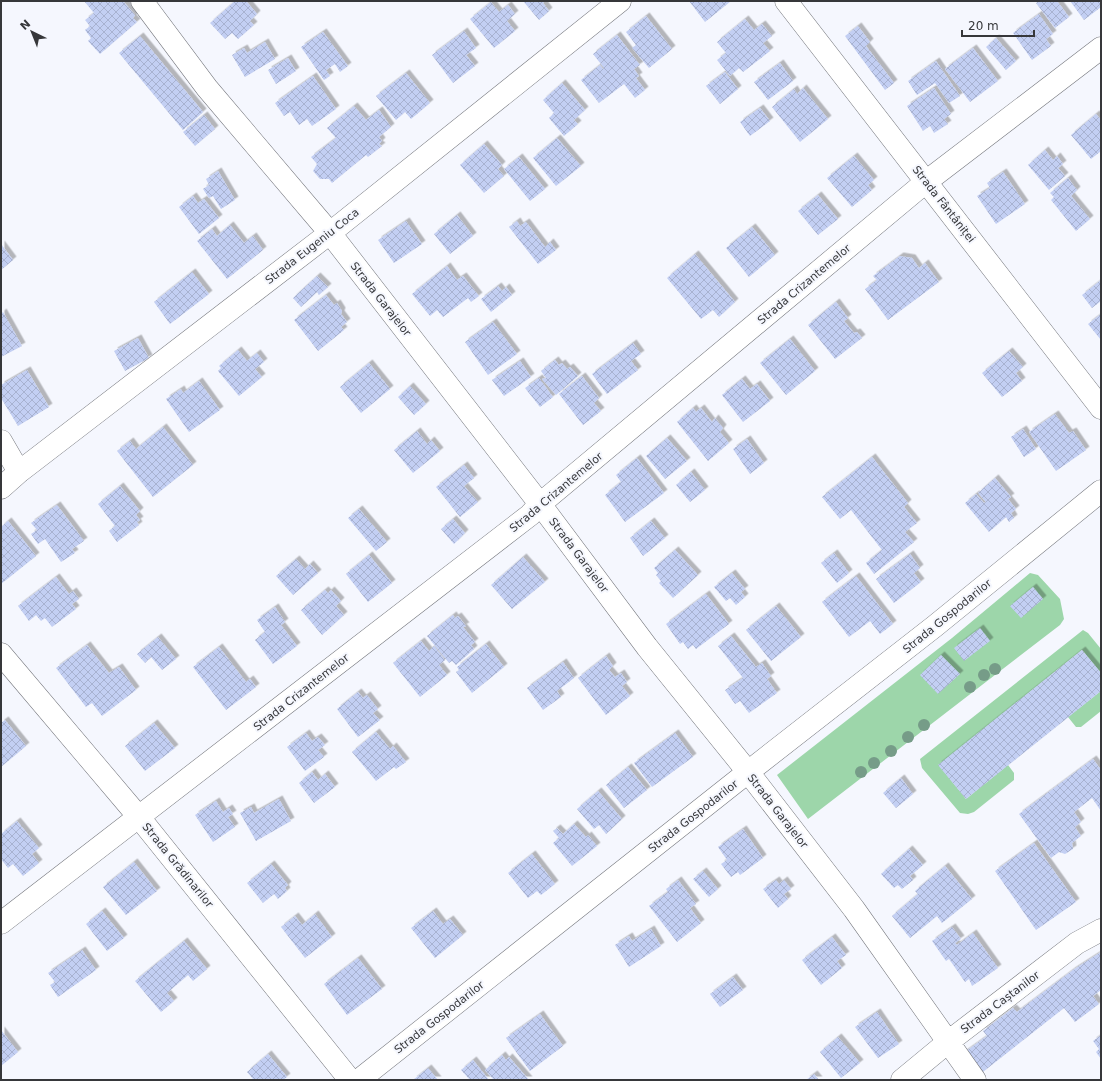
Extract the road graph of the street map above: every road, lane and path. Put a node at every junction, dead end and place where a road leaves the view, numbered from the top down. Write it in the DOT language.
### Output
graph roads {
  1 [pos="142,1"];
  2 [pos="620,1"];
  3 [pos="786,1"];
  4 [pos="1101,48"];
  5 [pos="927,181"];
  6 [pos="330,233"];
  7 [pos="1101,408"];
  8 [pos="1,441"];
  9 [pos="19,472"];
  10 [pos="1,488"];
  11 [pos="1101,491"];
  12 [pos="540,504"];
  13 [pos="1,654"];
  14 [pos="748,772"];
  15 [pos="138,816"];
  16 [pos="1,923"];
  17 [pos="1101,930"];
  18 [pos="948,1042"];
  19 [pos="350,1080"];
  20 [pos="359,1080"];
  21 [pos="902,1080"];
  22 [pos="975,1080"];
  1 -- 6 [label="street, Strada Garajelor"];
  2 -- 6 [label="street, Strada Eugeniu Coca"];
  3 -- 5 [label="street, Strada Fântâniței"];
  4 -- 5 [label="street, Strada Crizantemelor"];
  5 -- 7 [label="street, Strada Fântâniței"];
  5 -- 12 [label="street, Strada Crizantemelor"];
  6 -- 9 [label="street, Strada Eugeniu Coca"];
  6 -- 12 [label="street, Strada Garajelor"];
  8 -- 9 [label="street"];
  9 -- 10 [label="street, Strada Eugeniu Coca"];
  11 -- 14 [label="street, Strada Gospodarilor"];
  12 -- 14 [label="street, Strada Garajelor"];
  12 -- 15 [label="street, Strada Crizantemelor"];
  13 -- 15 [label="street, Strada Grădinarilor"];
  14 -- 18 [label="street, Strada Garajelor"];
  14 -- 20 [label="street, Strada Gospodarilor"];
  15 -- 16 [label="street, Strada Crizantemelor"];
  15 -- 19 [label="street, Strada Grădinarilor"];
  17 -- 18 [label="street, Strada Caștanilor"];
  18 -- 21 [label="street, Strada Caștanilor"];
  18 -- 22 [label="street, Strada Garajelor"];
}
